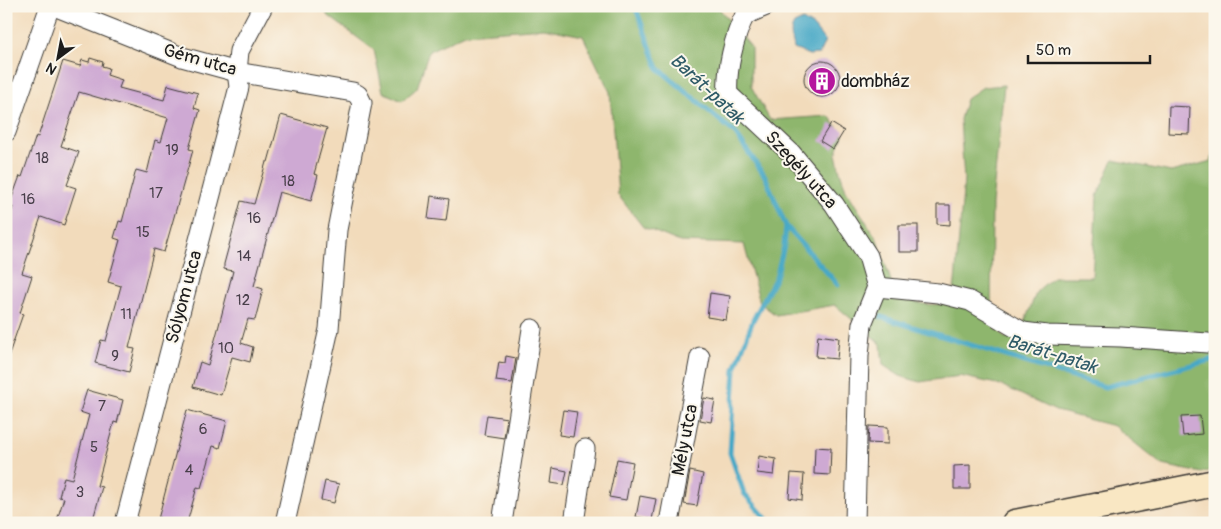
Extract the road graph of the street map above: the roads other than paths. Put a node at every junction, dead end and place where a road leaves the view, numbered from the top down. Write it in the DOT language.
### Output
graph roads {
  1 [pos="50,6"];
  2 [pos="54,6"];
  3 [pos="263,6"];
  4 [pos="766,6"];
  5 [pos="739,11"];
  6 [pos="237,72"];
  7 [pos="6,132"];
  8 [pos="877,287"];
  9 [pos="532,329"];
  10 [pos="1208,343"];
  11 [pos="700,357"];
  12 [pos="585,449"];
  13 [pos="1215,484"];
  14 [pos="125,523"];
  15 [pos="285,523"];
  16 [pos="502,523"];
  17 [pos="574,523"];
  18 [pos="670,523"];
  19 [pos="855,523"];
  20 [pos="1016,523"];
  1 -- 7 [label="street"];
  2 -- 6 [label="street, Gém utca"];
  3 -- 6 [label="street, Sólyom utca"];
  4 -- 5 [label="street"];
  5 -- 8 [label="street, Szegély utca"];
  6 -- 14 [label="street, Sólyom utca"];
  6 -- 15 [label="street, Gém utca"];
  8 -- 10 [label="street"];
  8 -- 19 [label="street"];
  9 -- 16 [label="street"];
  11 -- 18 [label="street, Mély utca"];
  12 -- 17 [label="street"];
  13 -- 20 [label="main road"];
}
